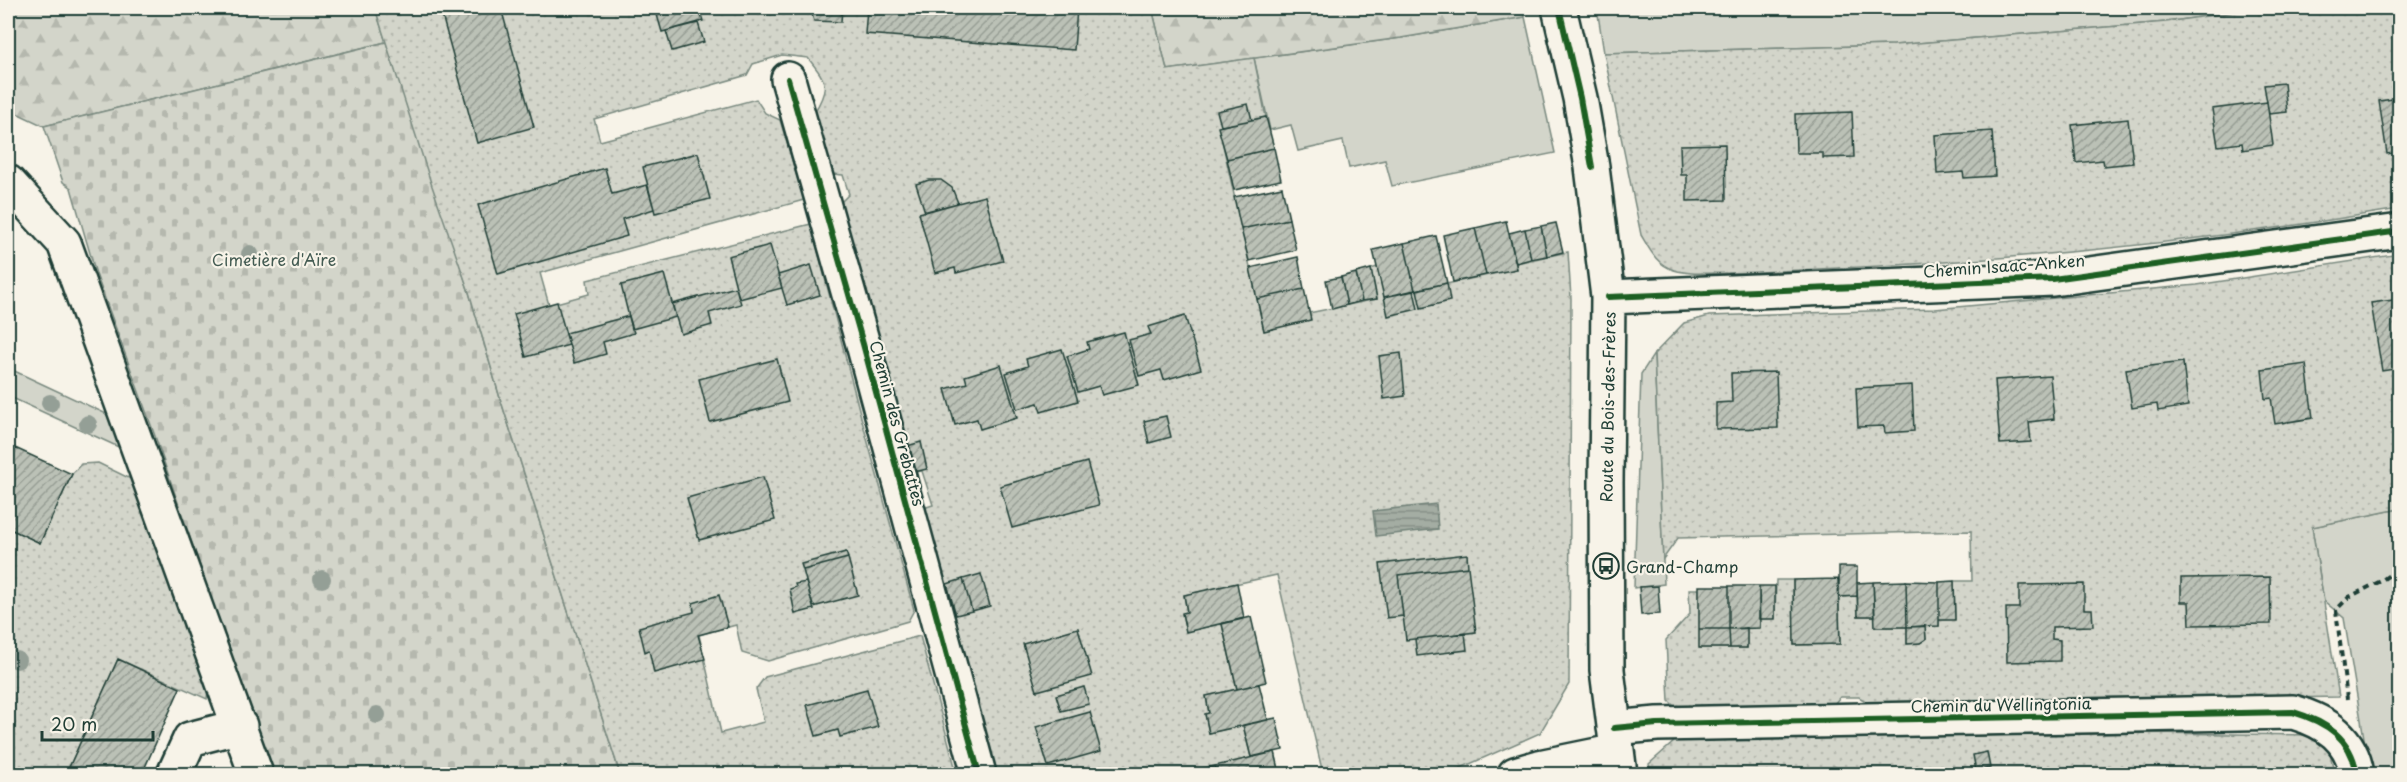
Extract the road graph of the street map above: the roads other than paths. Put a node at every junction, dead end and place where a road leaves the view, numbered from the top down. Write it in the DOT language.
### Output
graph roads {
  1 [pos="1559,8"];
  2 [pos="788,79"];
  3 [pos="8,182"];
  4 [pos="2400,231"];
  5 [pos="1608,297"];
  6 [pos="240,726"];
  7 [pos="1617,751"];
  8 [pos="174,774"];
  9 [pos="256,774"];
  10 [pos="979,774"];
  11 [pos="1515,774"];
  12 [pos="2357,774"];
  1 -- 5 [label="street, Route du Bois-des-Frères"];
  2 -- 10 [label="street, Chemin des Grebattes"];
  3 -- 6 [label="street"];
  4 -- 5 [label="street, Chemin Isaac-Anken"];
  5 -- 7 [label="street, Route du Bois-des-Frères"];
  6 -- 8 [label="street"];
  6 -- 9 [label="street"];
  7 -- 11 [label="street, Chemin du Wellingtonia"];
  7 -- 12 [label="street, Chemin du Wellingtonia"];
}
